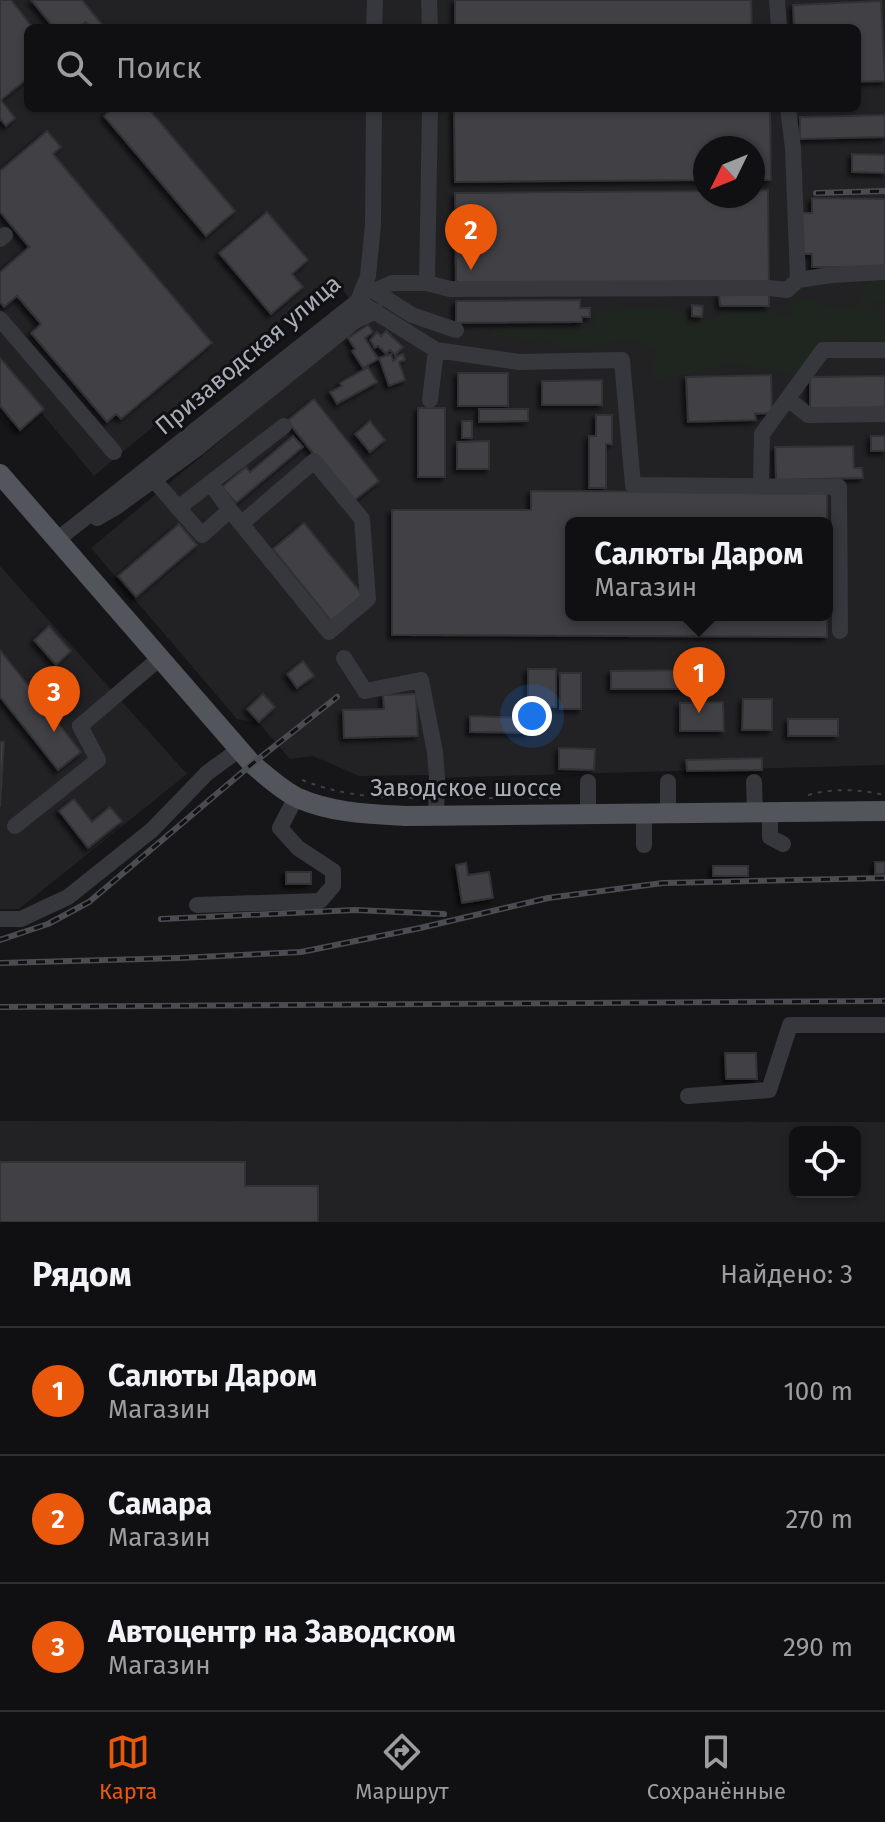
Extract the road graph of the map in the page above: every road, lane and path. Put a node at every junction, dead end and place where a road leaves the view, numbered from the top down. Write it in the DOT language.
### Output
graph roads {
  1 [pos="375,0"];
  2 [pos="429,0"];
  3 [pos="777,0"];
  4 [pos="374,24"];
  5 [pos="430,24"];
  6 [pos="779,24"];
  7 [pos="374,112"];
  8 [pos="430,112"];
  9 [pos="788,112"];
  10 [pos="885,272"];
  11 [pos="798,280"];
  12 [pos="427,283"];
  13 [pos="365,294"];
  14 [pos="376,311"];
  15 [pos="0,319"];
  16 [pos="456,330"];
  17 [pos="436,350"];
  18 [pos="885,350"];
  19 [pos="788,399"];
  20 [pos="430,400"];
  21 [pos="885,414"];
  22 [pos="284,426"];
  23 [pos="114,452"];
  24 [pos="0,474"];
  25 [pos="154,480"];
  26 [pos="210,483"];
  27 [pos="761,487"];
  28 [pos="178,508"];
  29 [pos="235,517"];
  30 [pos="57,540"];
  31 [pos="840,631"];
  32 [pos="160,658"];
  33 [pos="344,658"];
  34 [pos="240,749"];
  35 [pos="588,782"];
  36 [pos="668,782"];
  37 [pos="754,782"];
  38 [pos="296,797"];
  39 [pos="885,811"];
  40 [pos="668,813"];
  41 [pos="762,813"];
  42 [pos="588,814"];
  43 [pos="644,814"];
  44 [pos="436,815"];
  45 [pos="15,826"];
  46 [pos="783,844"];
  47 [pos="644,845"];
  48 [pos="197,905"];
  49 [pos="0,919"];
  50 [pos="885,1025"];
  51 [pos="688,1096"];
  1 -- 4 [label="street"];
  2 -- 5 [label="street"];
  3 -- 6 [label="street"];
  7 -- 13 [label="street, Призаводская улица"];
  8 -- 12 [label="street"];
  9 -- 11 [label="street"];
  10 -- 11 [label="street"];
  11 -- 12 [label="street"];
  12 -- 13 [label="street"];
  13 -- 14 [label="street"];
  13 -- 16 [label="street"];
  13 -- 30 [label="street, Призаводская улица"];
  14 -- 17 [label="street"];
  14 -- 25 [label="street"];
  15 -- 23 [label="street"];
  17 -- 20 [label="street"];
  17 -- 27 [label="street"];
  18 -- 19 [label="street"];
  19 -- 21 [label="street"];
  19 -- 27 [label="street"];
  22 -- 26 [label="street"];
  24 -- 30 [label="main road, Заводское шоссе"];
  25 -- 28 [label="street"];
  25 -- 30 [label="street"];
  26 -- 28 [label="street"];
  26 -- 29 [label="street"];
  27 -- 31 [label="street"];
  28 -- 29 [label="street"];
  29 -- 29 [label="street"];
  30 -- 32 [label="main road, Заводское шоссе"];
  32 -- 34 [label="main road, Заводское шоссе"];
  32 -- 45 [label="street"];
  33 -- 44 [label="street"];
  34 -- 38 [label="main road, Заводское шоссе"];
  34 -- 49 [label="street"];
  35 -- 42 [label="street"];
  36 -- 40 [label="street"];
  37 -- 41 [label="street"];
  38 -- 44 [label="main road, Заводское шоссе"];
  38 -- 48 [label="street"];
  39 -- 41 [label="main road, Заводское шоссе"];
  40 -- 41 [label="main road, Заводское шоссе"];
  40 -- 43 [label="main road, Заводское шоссе"];
  41 -- 46 [label="street"];
  42 -- 43 [label="main road, Заводское шоссе"];
  42 -- 44 [label="main road, Заводское шоссе"];
  43 -- 47 [label="street"];
  50 -- 51 [label="street"];
}
